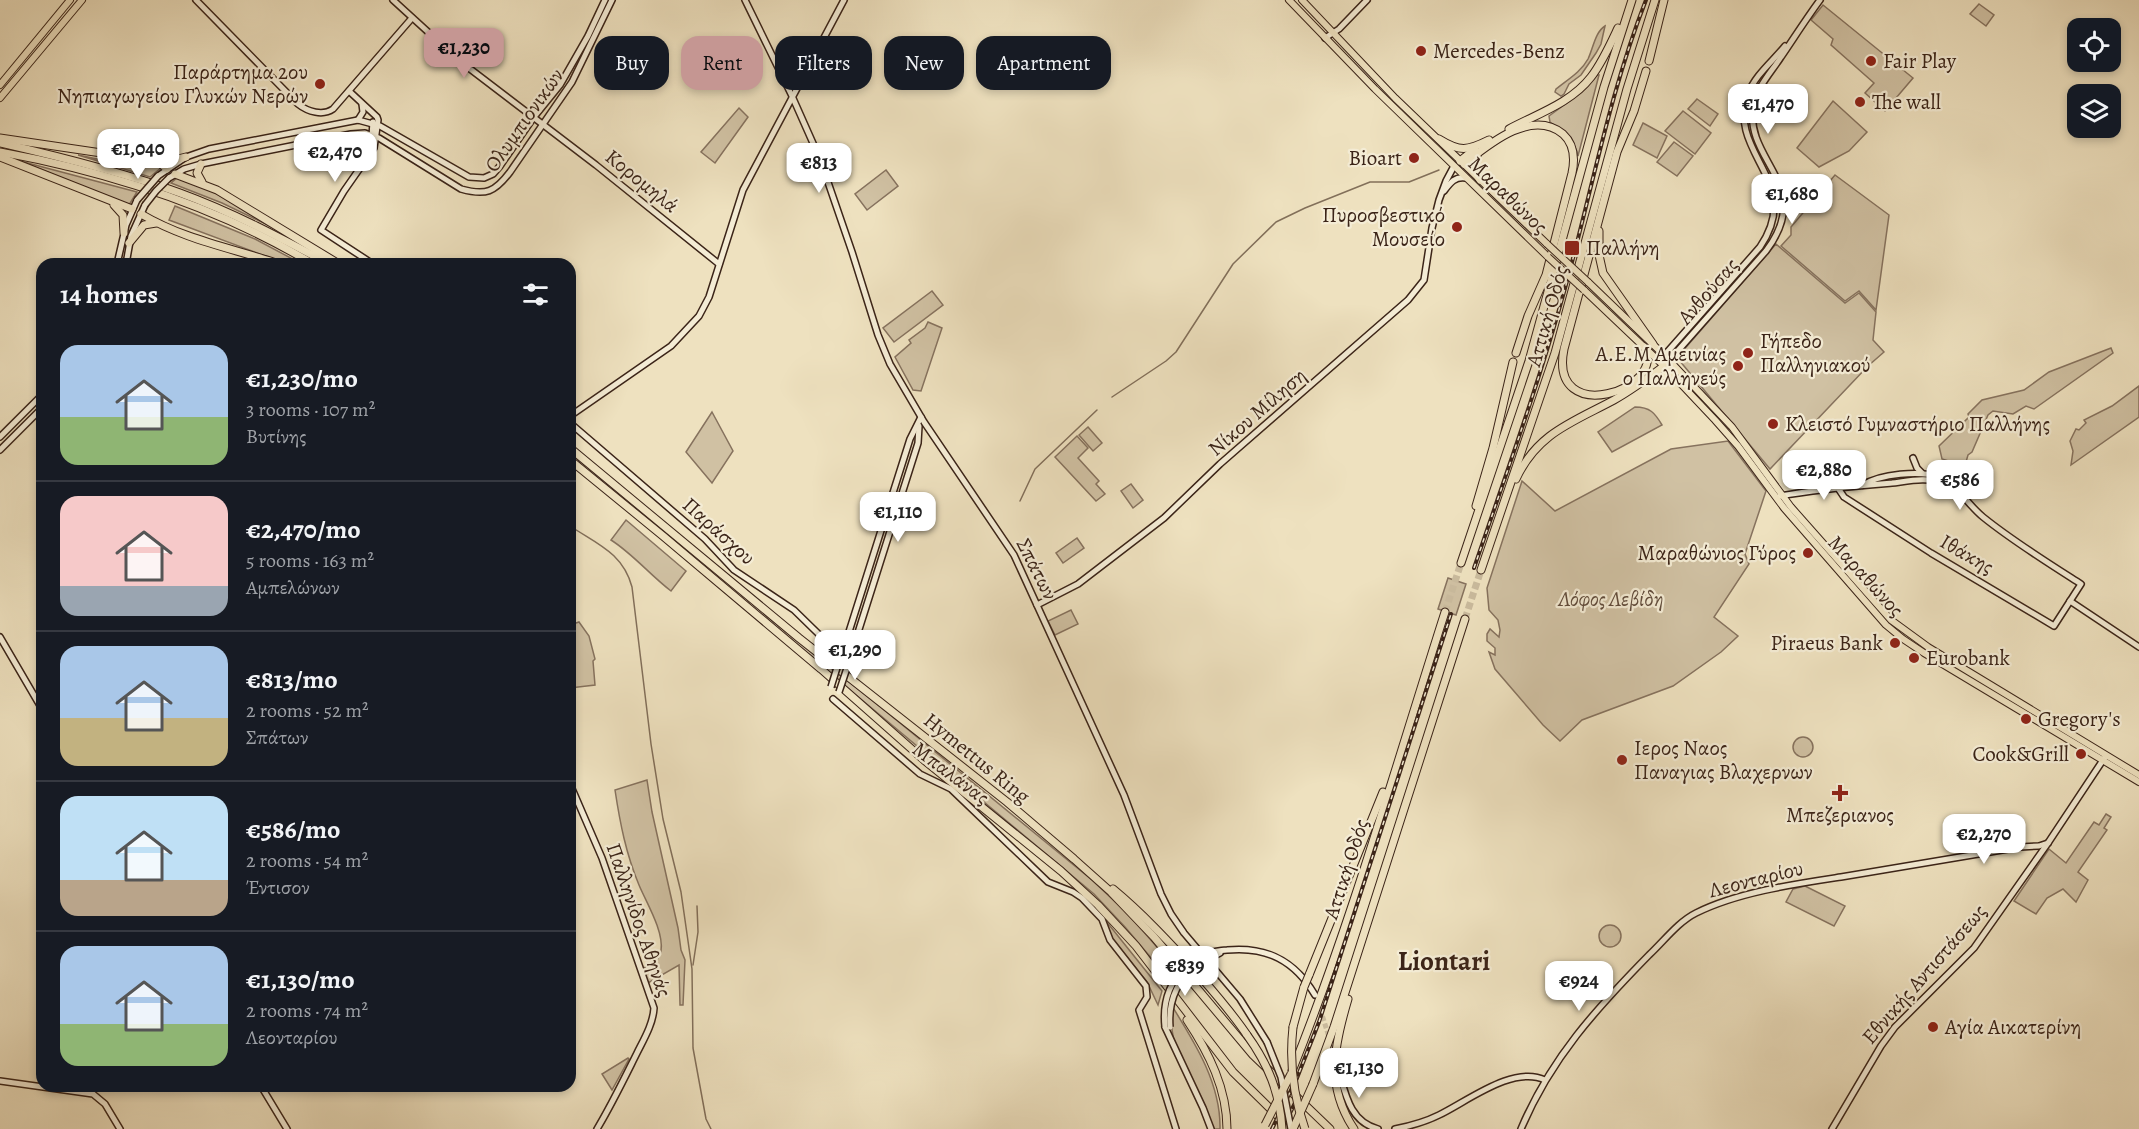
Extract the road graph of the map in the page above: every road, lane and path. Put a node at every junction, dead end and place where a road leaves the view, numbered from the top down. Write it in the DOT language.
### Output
graph roads {
  1 [pos="70,0"];
  2 [pos="82,0"];
  3 [pos="196,0"];
  4 [pos="393,0"];
  5 [pos="604,0"];
  6 [pos="612,0"];
  7 [pos="743,0"];
  8 [pos="844,0"];
  9 [pos="1289,0"];
  10 [pos="1302,0"];
  11 [pos="1367,0"];
  12 [pos="1655,0"];
  13 [pos="1664,0"];
  14 [pos="1820,0"];
  15 [pos="1631,2"];
  16 [pos="412,18"];
  17 [pos="1333,33"];
  18 [pos="1325,38"];
  19 [pos="1649,61"];
  20 [pos="1646,71"];
  21 [pos="0,85"];
  22 [pos="349,91"];
  23 [pos="792,96"];
  24 [pos="0,98"];
  25 [pos="361,102"];
  26 [pos="534,117"];
  27 [pos="358,120"];
  28 [pos="376,124"];
  29 [pos="543,124"];
  30 [pos="374,136"];
  31 [pos="0,138"];
  32 [pos="1439,139"];
  33 [pos="0,143"];
  34 [pos="1481,147"];
  35 [pos="373,149"];
  36 [pos="398,150"];
  37 [pos="0,152"];
  38 [pos="0,157"];
  39 [pos="186,157"];
  40 [pos="152,158"];
  41 [pos="201,164"];
  42 [pos="1459,165"];
  43 [pos="170,173"];
  44 [pos="1466,178"];
  45 [pos="1610,178"];
  46 [pos="1480,180"];
  47 [pos="204,184"];
  48 [pos="1439,200"];
  49 [pos="110,202"];
  50 [pos="137,211"];
  51 [pos="157,223"];
  52 [pos="123,233"];
  53 [pos="129,243"];
  54 [pos="118,258"];
  55 [pos="127,258"];
  56 [pos="257,258"];
  57 [pos="302,258"];
  58 [pos="317,258"];
  59 [pos="329,258"];
  60 [pos="364,258"];
  61 [pos="720,264"];
  62 [pos="1653,344"];
  63 [pos="1644,347"];
  64 [pos="1516,353"];
  65 [pos="1664,361"];
  66 [pos="1513,362"];
  67 [pos="1650,377"];
  68 [pos="1677,380"];
  69 [pos="36,400"];
  70 [pos="576,412"];
  71 [pos="36,414"];
  72 [pos="920,419"];
  73 [pos="576,428"];
  74 [pos="0,437"];
  75 [pos="0,450"];
  76 [pos="576,453"];
  77 [pos="1912,458"];
  78 [pos="576,465"];
  79 [pos="1923,474"];
  80 [pos="1863,484"];
  81 [pos="1838,488"];
  82 [pos="1956,488"];
  83 [pos="1779,496"];
  84 [pos="1494,531"];
  85 [pos="1481,570"];
  86 [pos="2070,601"];
  87 [pos="1037,604"];
  88 [pos="1445,612"];
  89 [pos="1465,619"];
  90 [pos="0,637"];
  91 [pos="2139,647"];
  92 [pos="841,657"];
  93 [pos="849,661"];
  94 [pos="36,699"];
  95 [pos="833,699"];
  96 [pos="1411,717"];
  97 [pos="2105,758"];
  98 [pos="2139,775"];
  99 [pos="2139,782"];
  100 [pos="576,798"];
  101 [pos="2048,843"];
  102 [pos="1074,859"];
  103 [pos="1363,938"];
  104 [pos="1136,946"];
  105 [pos="1204,957"];
  106 [pos="1315,995"];
  107 [pos="1339,1072"];
  108 [pos="0,1081"];
  109 [pos="1543,1083"];
  110 [pos="36,1086"];
  111 [pos="79,1092"];
  112 [pos="265,1092"];
  113 [pos="1264,1127"];
  114 [pos="1412,1127"];
  115 [pos="120,1129"];
  116 [pos="287,1129"];
  117 [pos="597,1129"];
  118 [pos="1176,1129"];
  119 [pos="1211,1129"];
  120 [pos="1227,1129"];
  121 [pos="1282,1129"];
  122 [pos="1292,1129"];
  123 [pos="1305,1129"];
  124 [pos="1330,1129"];
  125 [pos="1354,1129"];
  126 [pos="1378,1129"];
  127 [pos="1395,1129"];
  128 [pos="1521,1129"];
  129 [pos="1833,1129"];
  1 -- 21 [label="main road"];
  2 -- 24 [label="main road"];
  3 -- 22 [label="street"];
  4 -- 16 [label="street, Κορομηλά"];
  5 -- 26 [label="street, Ολυμπιονικών"];
  6 -- 29 [label="street, Ολυμπιονικών"];
  7 -- 23 [label="street, Σπάτων"];
  8 -- 23 [label="street"];
  9 -- 18 [label="main road, Μαραθώνος"];
  10 -- 17 [label="main road, Μαραθώνος"];
  11 -- 17 [label="street"];
  12 -- 84 [label="highway, Αττική Οδός"];
  13 -- 19 [label="highway"];
  14 -- 65 [label="street, Ανθούσας"];
  15 -- 34 [label="highway"];
  15 -- 66 [label="highway, Αττική Οδός"];
  16 -- 22 [label="street"];
  16 -- 26 [label="street, Κορομηλά"];
  17 -- 18 [label="street"];
  17 -- 32 [label="main road, Μαραθώνος"];
  18 -- 42 [label="main road, Μαραθώνος"];
  20 -- 45 [label="highway"];
  22 -- 25 [label="street"];
  23 -- 61 [label="street"];
  23 -- 72 [label="street, Σπάτων"];
  25 -- 27 [label="street"];
  25 -- 28 [label="street"];
  26 -- 28 [label="street, Ολυμπιονικών"];
  26 -- 29 [label="street, Κορομηλά"];
  27 -- 28 [label="street, Ολυμπιονικών"];
  27 -- 39 [label="street, Ολυμπιονικών"];
  28 -- 30 [label="street"];
  29 -- 36 [label="street, Ολυμπιονικών"];
  29 -- 61 [label="street, Κορομηλά"];
  30 -- 35 [label="street"];
  30 -- 36 [label="street, Ολυμπιονικών"];
  30 -- 41 [label="street, Ολυμπιονικών"];
  31 -- 40 [label="highway"];
  32 -- 34 [label="highway"];
  32 -- 42 [label="main road, Μαραθώνος"];
  33 -- 58 [label="highway"];
  34 -- 42 [label="highway"];
  34 -- 46 [label="highway"];
  34 -- 64 [label="highway"];
  35 -- 36 [label="street"];
  35 -- 60 [label="street"];
  37 -- 57 [label="highway"];
  38 -- 49 [label="highway"];
  39 -- 40 [label="highway"];
  39 -- 43 [label="street, Ολυμπιονικών"];
  40 -- 43 [label="highway"];
  41 -- 43 [label="street, Ολυμπιονικών"];
  41 -- 47 [label="highway"];
  42 -- 44 [label="main road, Μαραθώνος"];
  42 -- 46 [label="main road, Μαραθώνος"];
  42 -- 48 [label="street, Νίκου Μίληση"];
  43 -- 47 [label="highway"];
  43 -- 50 [label="street, Ολυμπιονικών, bridge"];
  43 -- 50 [label="street, bridge"];
  44 -- 48 [label="street, Νίκου Μίληση"];
  44 -- 63 [label="main road, Μαραθώνος, bridge"];
  45 -- 62 [label="highway"];
  45 -- 63 [label="highway"];
  46 -- 62 [label="main road, Μαραθώνος, bridge"];
  47 -- 59 [label="highway"];
  48 -- 87 [label="street, Νίκου Μίληση"];
  49 -- 50 [label="highway"];
  49 -- 52 [label="highway"];
  50 -- 51 [label="highway"];
  50 -- 52 [label="street, Ολυμπιονικών"];
  50 -- 53 [label="street, Ολυμπιονικών"];
  51 -- 53 [label="highway"];
  51 -- 56 [label="highway"];
  52 -- 54 [label="street, Ολυμπιονικών"];
  53 -- 55 [label="street, Ολυμπιονικών"];
  61 -- 70 [label="street"];
  62 -- 65 [label="main road, Μαραθώνος"];
  63 -- 65 [label="main road, Μαραθώνος"];
  65 -- 67 [label="highway"];
  65 -- 68 [label="main road, Μαραθώνος"];
  65 -- 83 [label="main road, Μαραθώνος"];
  67 -- 68 [label="highway"];
  67 -- 84 [label="highway"];
  68 -- 83 [label="main road, Μαραθώνος"];
  69 -- 74 [label="street"];
  71 -- 75 [label="street"];
  72 -- 87 [label="street, Σπάτων"];
  72 -- 92 [label="street"];
  72 -- 93 [label="street"];
  73 -- 92 [label="street, Παράσχου"];
  76 -- 102 [label="highway, Hymettus Ring"];
  77 -- 79 [label="street"];
  78 -- 104 [label="highway, Hymettus Ring"];
  79 -- 80 [label="street"];
  79 -- 82 [label="street"];
  80 -- 81 [label="street"];
  80 -- 82 [label="street"];
  81 -- 83 [label="street"];
  81 -- 86 [label="street, Ιθάκης"];
  82 -- 86 [label="street"];
  83 -- 97 [label="main road, Μαραθώνος"];
  84 -- 85 [label="highway, Αττική Οδός"];
  86 -- 91 [label="street"];
  87 -- 105 [label="street, Σπάτων"];
  88 -- 96 [label="highway, Αττική Οδός"];
  89 -- 103 [label="highway, Αττική Οδός"];
  90 -- 94 [label="street"];
  92 -- 93 [label="street, Παράσχου"];
  92 -- 95 [label="street, bridge"];
  93 -- 95 [label="street, bridge"];
  95 -- 118 [label="street, Μπαλάνας"];
  96 -- 113 [label="highway, Αττική Οδός, bridge"];
  96 -- 123 [label="highway, bridge"];
  97 -- 98 [label="main road, Μαραθώνος"];
  97 -- 99 [label="main road, Μαραθώνος"];
  97 -- 101 [label="street, Εθνικής Αντιστάσεως"];
  100 -- 117 [label="street, Παλληνίδος Αθηνάς"];
  101 -- 109 [label="street, Λεονταρίου"];
  101 -- 129 [label="street, Εθνικής Αντιστάσεως"];
  102 -- 121 [label="highway, bridge"];
  102 -- 124 [label="highway, Hymettus Ring"];
  103 -- 122 [label="highway, Αττική Οδός, bridge"];
  103 -- 125 [label="highway"];
  104 -- 120 [label="highway"];
  104 -- 122 [label="highway, Hymettus Ring"];
  105 -- 106 [label="street"];
  105 -- 119 [label="street, bridge"];
  105 -- 122 [label="street, Σπάτων, bridge"];
  107 -- 126 [label="street"];
  108 -- 110 [label="street"];
  109 -- 114 [label="street"];
  109 -- 128 [label="street, Λεονταρίου"];
  111 -- 115 [label="street"];
  112 -- 116 [label="street"];
  114 -- 127 [label="street"];
}
